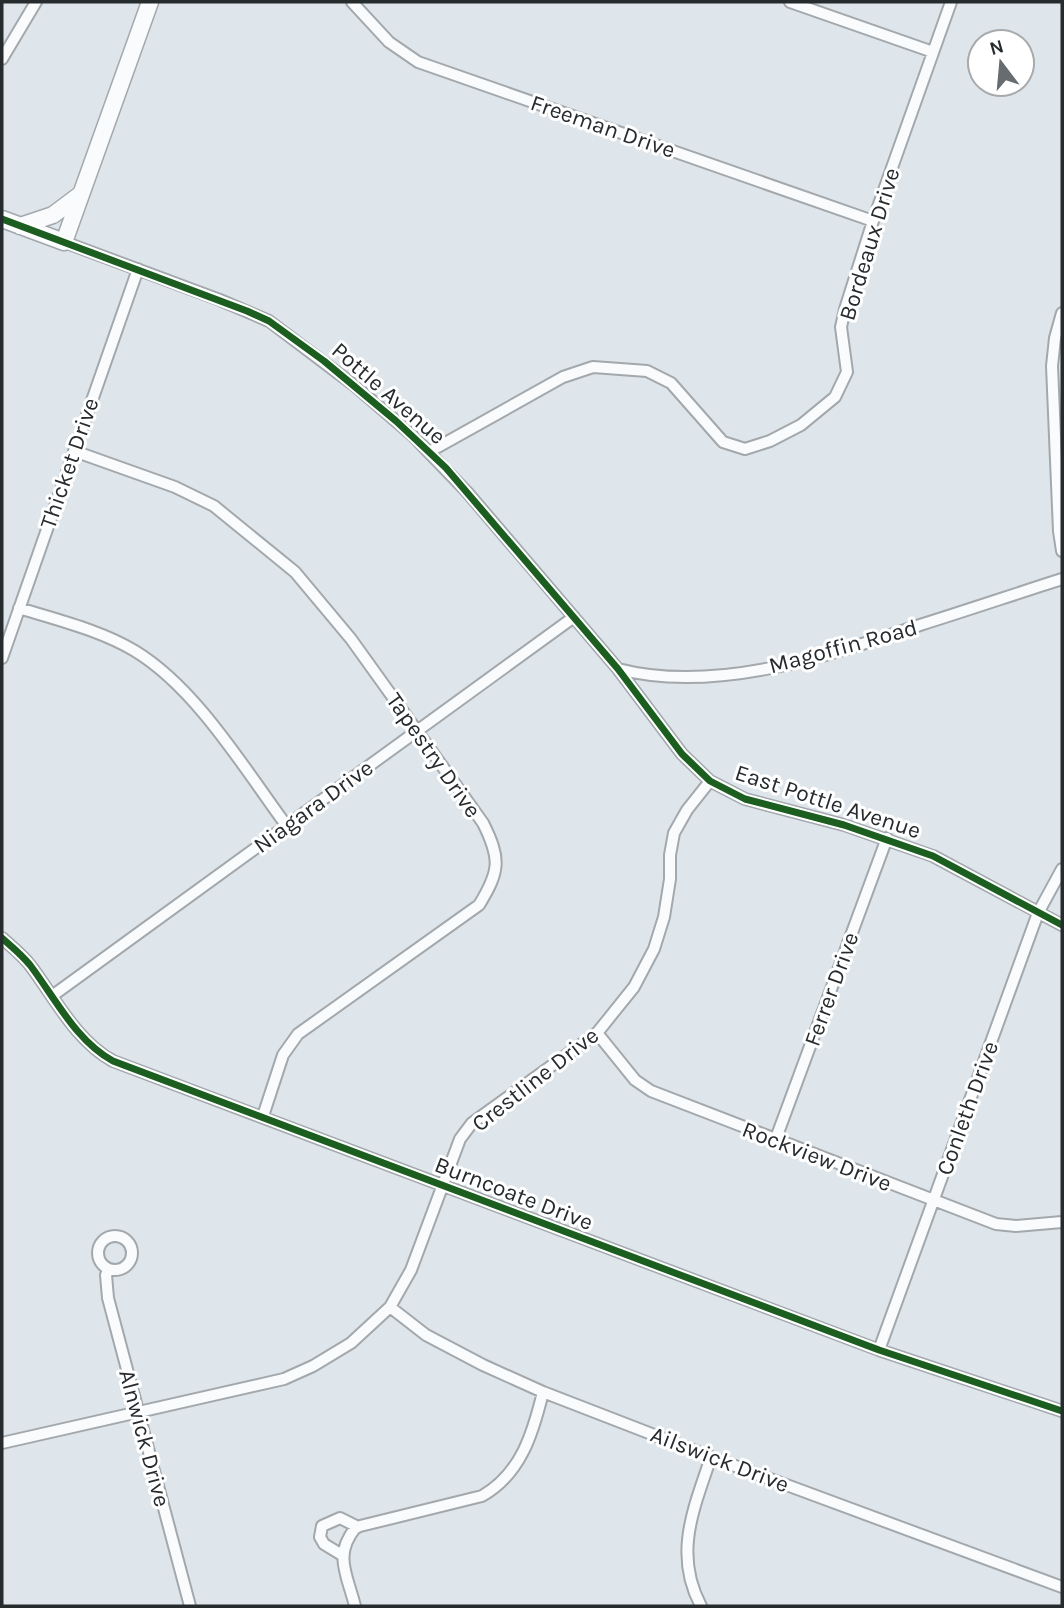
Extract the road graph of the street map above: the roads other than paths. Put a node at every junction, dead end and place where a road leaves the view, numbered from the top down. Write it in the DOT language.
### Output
graph roads {
  1 [pos="36,2"];
  2 [pos="150,2"];
  3 [pos="352,2"];
  4 [pos="790,2"];
  5 [pos="951,2"];
  6 [pos="933,52"];
  7 [pos="2,59"];
  8 [pos="81,194"];
  9 [pos="2,219"];
  10 [pos="873,220"];
  11 [pos="20,226"];
  12 [pos="64,242"];
  13 [pos="138,269"];
  14 [pos="1062,313"];
  15 [pos="74,451"];
  16 [pos="429,452"];
  17 [pos="1062,551"];
  18 [pos="1062,579"];
  19 [pos="19,608"];
  20 [pos="574,617"];
  21 [pos="2,658"];
  22 [pos="618,669"];
  23 [pos="417,731"];
  24 [pos="710,781"];
  25 [pos="286,825"];
  26 [pos="887,838"];
  27 [pos="1062,869"];
  28 [pos="1038,913"];
  29 [pos="1062,925"];
  30 [pos="2,938"];
  31 [pos="52,996"];
  32 [pos="597,1033"];
  33 [pos="263,1116"];
  34 [pos="775,1141"];
  35 [pos="442,1187"];
  36 [pos="934,1201"];
  37 [pos="1062,1222"];
  38 [pos="109,1269"];
  39 [pos="390,1307"];
  40 [pos="879,1350"];
  41 [pos="543,1392"];
  42 [pos="1062,1411"];
  43 [pos="138,1413"];
  44 [pos="2,1443"];
  45 [pos="711,1457"];
  46 [pos="358,1527"];
  47 [pos="342,1555"];
  48 [pos="1062,1587"];
  49 [pos="190,1606"];
  50 [pos="355,1606"];
  51 [pos="701,1606"];
  1 -- 7 [label="street"];
  2 -- 8 [label="street"];
  3 -- 10 [label="street, Freeman Drive"];
  4 -- 6 [label="street"];
  5 -- 6 [label="street, Bordeaux Drive"];
  6 -- 10 [label="street, Bordeaux Drive"];
  8 -- 11 [label="street"];
  8 -- 12 [label="street"];
  9 -- 11 [label="street"];
  10 -- 16 [label="street, Bordeaux Drive"];
  11 -- 12 [label="street"];
  12 -- 13 [label="street, Pottle Avenue"];
  13 -- 15 [label="street, Thicket Drive"];
  13 -- 16 [label="street, Pottle Avenue"];
  14 -- 17 [label="street"];
  15 -- 19 [label="street, Thicket Drive"];
  15 -- 23 [label="street, Tapestry Drive"];
  16 -- 20 [label="street, Pottle Avenue"];
  18 -- 22 [label="street, Magoffin Road"];
  19 -- 21 [label="street, Thicket Drive"];
  19 -- 25 [label="street"];
  20 -- 22 [label="street, Pottle Avenue"];
  20 -- 23 [label="street, Niagara Drive"];
  22 -- 24 [label="street, East Pottle Avenue"];
  23 -- 25 [label="street, Niagara Drive"];
  23 -- 33 [label="street, Tapestry Drive"];
  24 -- 26 [label="street, East Pottle Avenue"];
  24 -- 32 [label="street, Crestline Drive"];
  25 -- 31 [label="street, Niagara Drive"];
  26 -- 28 [label="street, East Pottle Avenue"];
  26 -- 34 [label="street, Ferrer Drive"];
  27 -- 28 [label="street, Conleth Drive"];
  28 -- 29 [label="street, East Pottle Avenue"];
  28 -- 36 [label="street, Conleth Drive"];
  30 -- 31 [label="street, Burncoate Drive"];
  31 -- 33 [label="street, Burncoate Drive"];
  32 -- 34 [label="street, Rockview Drive"];
  32 -- 35 [label="street, Crestline Drive"];
  33 -- 35 [label="street, Burncoate Drive"];
  34 -- 36 [label="street, Rockview Drive"];
  35 -- 39 [label="street, Crestline Drive"];
  35 -- 40 [label="street, Burncoate Drive"];
  36 -- 37 [label="street, Rockview Drive"];
  36 -- 40 [label="street, Conleth Drive"];
  38 -- 43 [label="street, Alnwick Drive"];
  39 -- 41 [label="street, Ailswick Drive"];
  39 -- 43 [label="street, Crestline Drive"];
  40 -- 42 [label="street, Burncoate Drive"];
  41 -- 45 [label="street, Ailswick Drive"];
  41 -- 46 [label="street"];
  43 -- 44 [label="street, Crestline Drive"];
  43 -- 49 [label="street, Alnwick Drive"];
  45 -- 48 [label="street, Ailswick Drive"];
  45 -- 51 [label="street"];
  46 -- 47 [label="street"];
  46 -- 47 [label="street"];
  47 -- 50 [label="street"];
}
